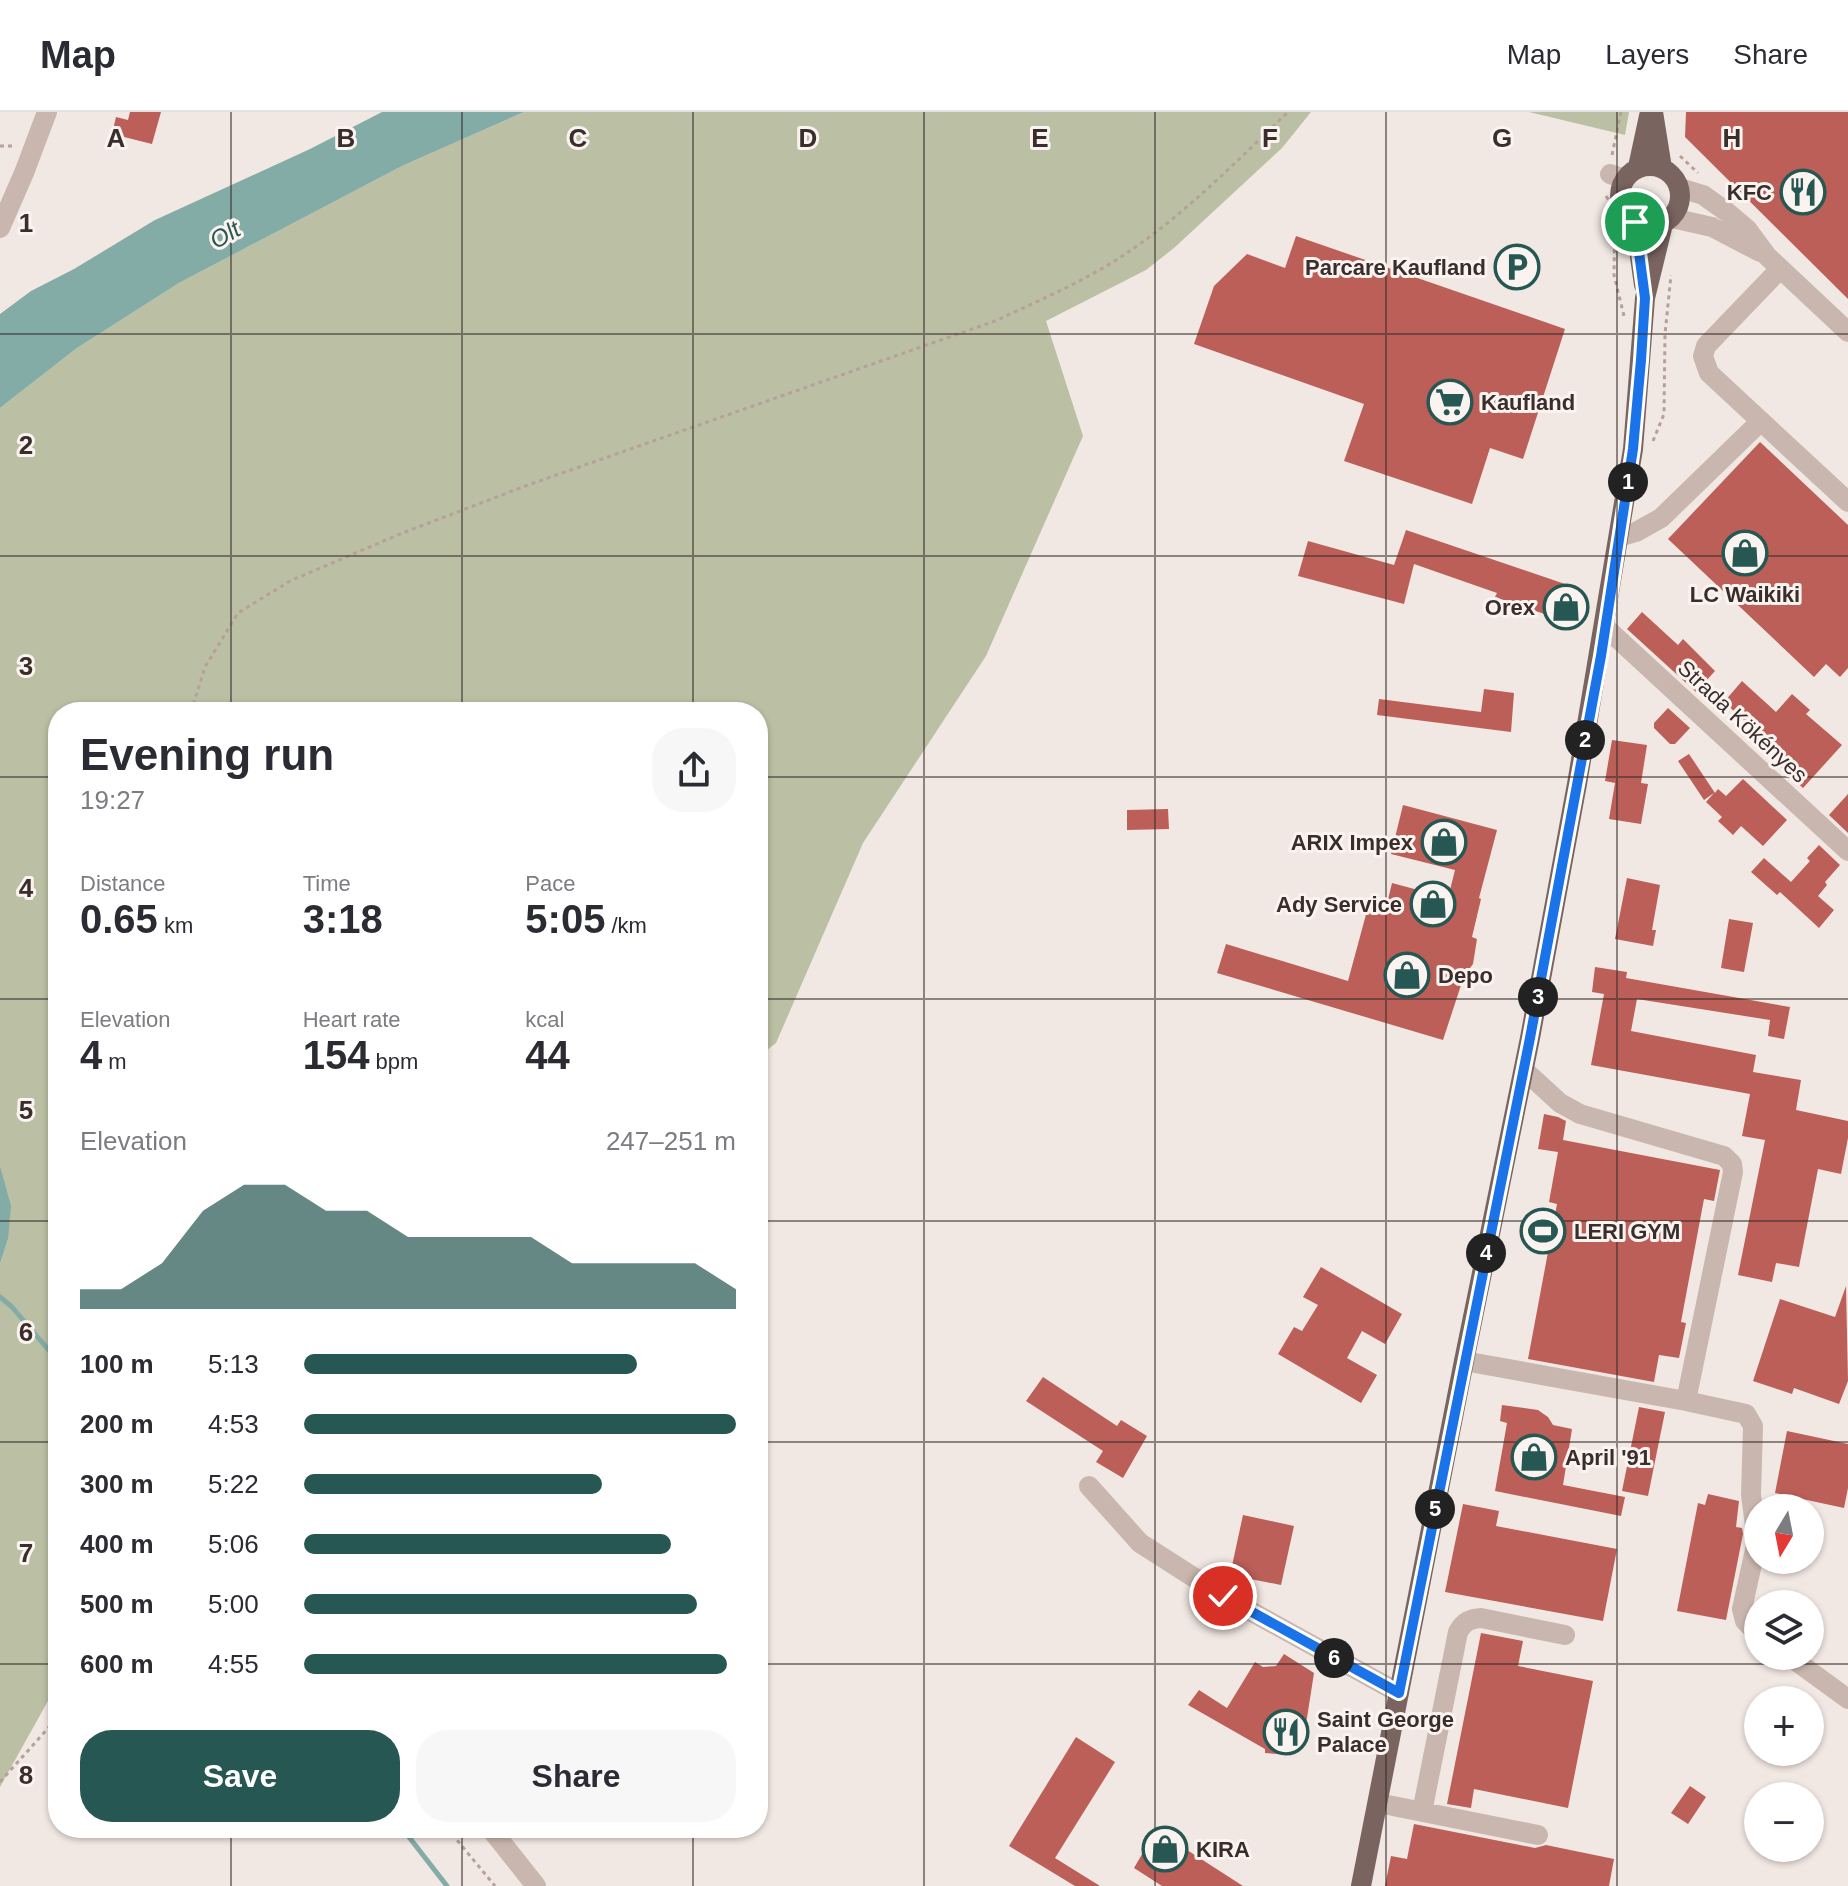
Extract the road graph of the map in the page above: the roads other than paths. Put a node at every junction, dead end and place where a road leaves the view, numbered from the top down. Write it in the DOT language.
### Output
graph roads {
  1 [pos="47,112"];
  2 [pos="1651,112"];
  3 [pos="1662,168"];
  4 [pos="1621,169"];
  5 [pos="1680,188"];
  6 [pos="1667,221"];
  7 [pos="1635,222"];
  8 [pos="0,228"];
  9 [pos="1773,263"];
  10 [pos="1645,298"];
  11 [pos="1848,332"];
  12 [pos="1761,421"];
  13 [pos="1848,502"];
  14 [pos="1619,537"];
  15 [pos="1605,627"];
  16 [pos="1848,851"];
  17 [pos="1524,1070"];
  18 [pos="1464,1361"];
  19 [pos="1686,1401"];
  20 [pos="1089,1486"];
  21 [pos="1746,1590"];
  22 [pos="1565,1635"];
  23 [pos="1808,1670"];
  24 [pos="1399,1693"];
  25 [pos="1848,1699"];
  26 [pos="1378,1803"];
  27 [pos="1422,1812"];
  28 [pos="1538,1835"];
  29 [pos="498,1838"];
  30 [pos="536,1886"];
  31 [pos="1361,1886"];
  1 -- 8 [label="street"];
  2 -- 3 [label="main road"];
  2 -- 4 [label="main road"];
  3 -- 4 [label="main road"];
  3 -- 5 [label="main road"];
  4 -- 7 [label="main road"];
  5 -- 6 [label="main road"];
  5 -- 9 [label="street"];
  6 -- 7 [label="main road"];
  6 -- 9 [label="street"];
  6 -- 10 [label="main road"];
  7 -- 10 [label="main road"];
  9 -- 11 [label="street"];
  9 -- 12 [label="street"];
  10 -- 14 [label="main road"];
  12 -- 13 [label="street"];
  12 -- 14 [label="street"];
  14 -- 15 [label="main road"];
  15 -- 16 [label="street, Strada Kökényes"];
  15 -- 17 [label="main road"];
  17 -- 18 [label="main road"];
  17 -- 19 [label="street"];
  18 -- 19 [label="street"];
  18 -- 24 [label="main road"];
  19 -- 21 [label="street"];
  20 -- 24 [label="street"];
  22 -- 27 [label="street"];
  23 -- 25 [label="street"];
  24 -- 26 [label="main road"];
  26 -- 27 [label="street"];
  26 -- 31 [label="main road"];
  27 -- 28 [label="street"];
  29 -- 30 [label="street"];
}
